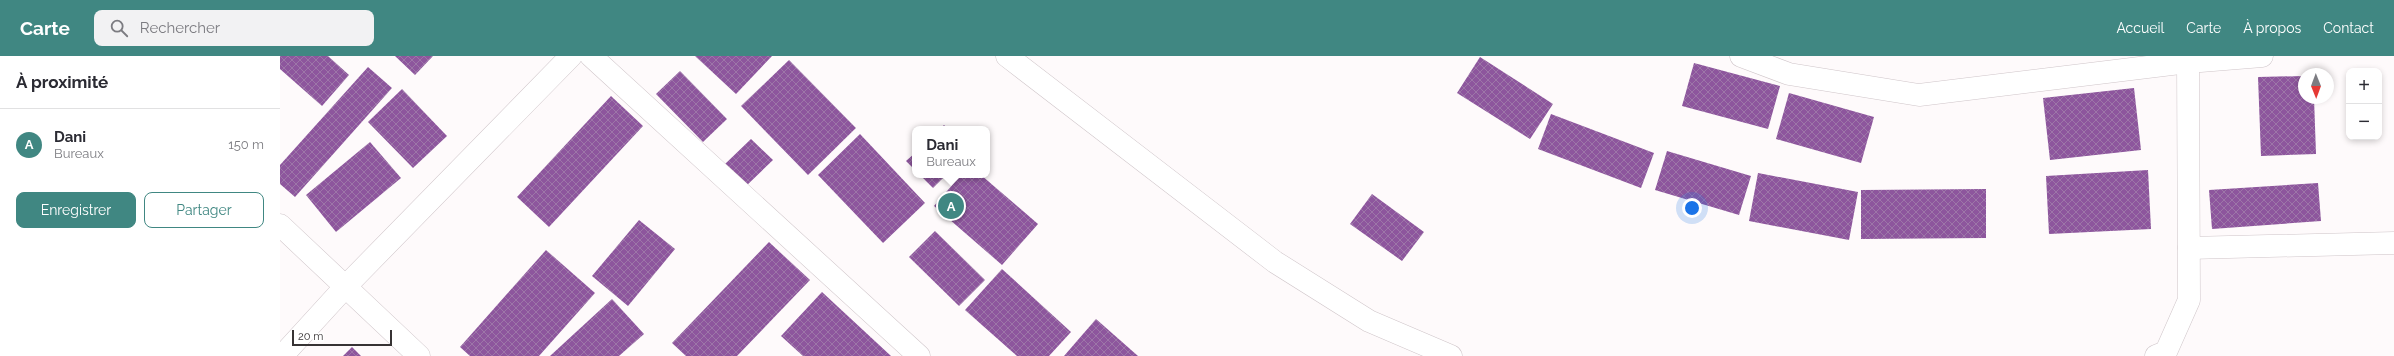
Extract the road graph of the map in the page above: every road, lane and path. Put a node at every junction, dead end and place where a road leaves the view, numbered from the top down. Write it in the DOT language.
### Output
graph roads {
  1 [pos="571,56"];
  2 [pos="591,56"];
  3 [pos="1007,56"];
  4 [pos="1741,56"];
  5 [pos="2262,56"];
  6 [pos="2188,59"];
  7 [pos="280,225"];
  8 [pos="2394,244"];
  9 [pos="2189,248"];
  10 [pos="346,286"];
  11 [pos="282,356"];
  12 [pos="418,356"];
  13 [pos="919,356"];
  14 [pos="1452,356"];
  15 [pos="2156,356"];
  1 -- 10 [label="street"];
  2 -- 13 [label="street"];
  3 -- 14 [label="street"];
  4 -- 6 [label="street"];
  5 -- 6 [label="street"];
  6 -- 9 [label="street"];
  7 -- 10 [label="street"];
  8 -- 9 [label="street"];
  9 -- 15 [label="street"];
  10 -- 11 [label="street"];
  10 -- 12 [label="street"];
}
